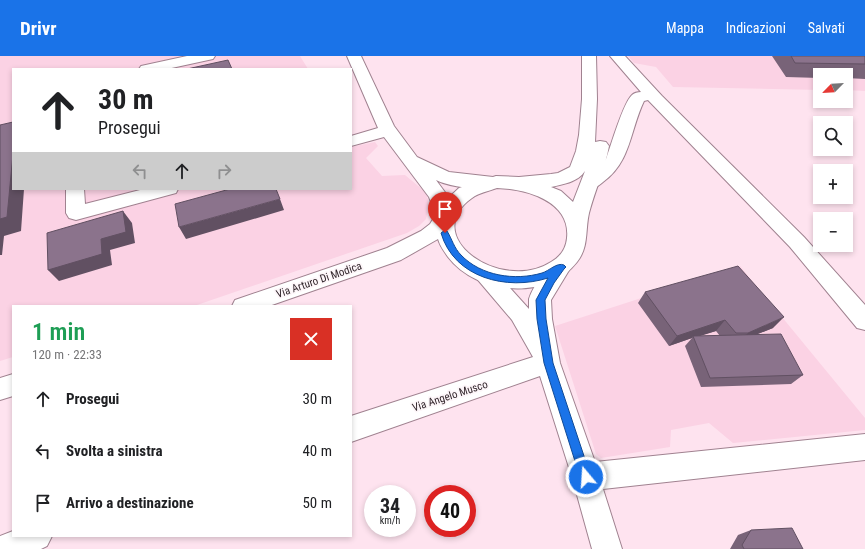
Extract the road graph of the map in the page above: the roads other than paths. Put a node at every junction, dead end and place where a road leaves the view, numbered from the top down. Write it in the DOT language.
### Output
graph roads {
  1 [pos="145,56"];
  2 [pos="208,56"];
  3 [pos="354,56"];
  4 [pos="590,56"];
  5 [pos="618,56"];
  6 [pos="146,68"];
  7 [pos="151,68"];
  8 [pos="651,93"];
  9 [pos="389,130"];
  10 [pos="352,141"];
  11 [pos="410,159"];
  12 [pos="496,182"];
  13 [pos="515,182"];
  14 [pos="590,183"];
  15 [pos="75,190"];
  16 [pos="164,190"];
  17 [pos="446,216"];
  18 [pos="577,225"];
  19 [pos="394,254"];
  20 [pos="458,257"];
  21 [pos="561,267"];
  22 [pos="485,274"];
  23 [pos="246,305"];
  24 [pos="865,321"];
  25 [pos="548,363"];
  26 [pos="12,385"];
  27 [pos="0,390"];
  28 [pos="352,429"];
  29 [pos="865,447"];
  30 [pos="586,477"];
  31 [pos="34,537"];
  32 [pos="4,549"];
  33 [pos="606,549"];
  1 -- 6 [label="street"];
  2 -- 7 [label="street"];
  3 -- 9 [label="street"];
  4 -- 13 [label="street"];
  4 -- 14 [label="street"];
  5 -- 8 [label="street"];
  8 -- 14 [label="street"];
  8 -- 24 [label="street"];
  9 -- 10 [label="street"];
  9 -- 11 [label="street"];
  11 -- 12 [label="street"];
  11 -- 17 [label="street"];
  12 -- 13 [label="street"];
  12 -- 17 [label="street"];
  13 -- 18 [label="street"];
  14 -- 18 [label="street"];
  15 -- 16 [label="street"];
  17 -- 19 [label="street"];
  17 -- 20 [label="street"];
  18 -- 21 [label="street"];
  19 -- 20 [label="street"];
  19 -- 23 [label="street, Via Arturo Di Modica"];
  20 -- 22 [label="street"];
  21 -- 22 [label="street"];
  21 -- 25 [label="street"];
  22 -- 25 [label="street"];
  25 -- 28 [label="street, Via Angelo Musco"];
  25 -- 30 [label="street"];
  26 -- 27 [label="street"];
  29 -- 30 [label="street"];
  30 -- 33 [label="street"];
  31 -- 32 [label="street"];
}
